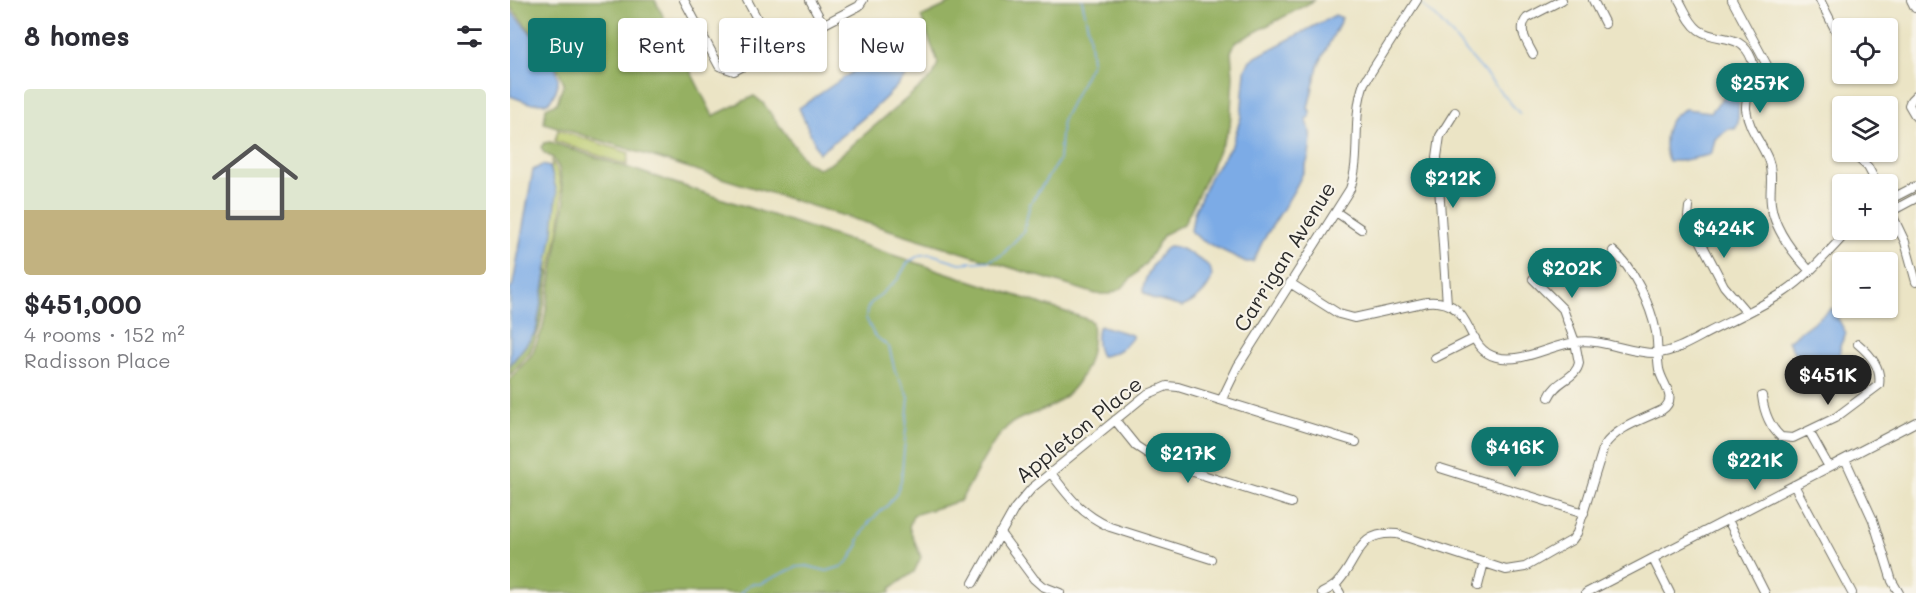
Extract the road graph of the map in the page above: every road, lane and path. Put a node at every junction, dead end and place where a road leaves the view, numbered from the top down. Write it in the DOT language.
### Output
graph roads {
  1 [pos="684,0"];
  2 [pos="747,0"];
  3 [pos="810,0"];
  4 [pos="863,0"];
  5 [pos="1418,0"];
  6 [pos="1563,0"];
  7 [pos="1593,0"];
  8 [pos="1679,0"];
  9 [pos="1732,0"];
  10 [pos="1820,0"];
  11 [pos="757,18"];
  12 [pos="820,18"];
  13 [pos="827,22"];
  14 [pos="1832,23"];
  15 [pos="1605,24"];
  16 [pos="1533,54"];
  17 [pos="719,66"];
  18 [pos="1776,82"];
  19 [pos="1916,95"];
  20 [pos="1455,112"];
  21 [pos="1916,117"];
  22 [pos="1863,162"];
  23 [pos="1872,174"];
  24 [pos="1916,186"];
  25 [pos="1916,198"];
  26 [pos="1898,200"];
  27 [pos="1898,204"];
  28 [pos="1689,207"];
  29 [pos="1336,212"];
  30 [pos="1898,228"];
  31 [pos="1361,229"];
  32 [pos="1839,240"];
  33 [pos="1613,251"];
  34 [pos="1809,270"];
  35 [pos="1533,279"];
  36 [pos="1916,282"];
  37 [pos="1290,284"];
  38 [pos="1448,304"];
  39 [pos="1747,313"];
  40 [pos="1475,338"];
  41 [pos="1575,342"];
  42 [pos="1858,344"];
  43 [pos="1658,353"];
  44 [pos="1435,358"];
  45 [pos="1762,396"];
  46 [pos="1550,397"];
  47 [pos="1222,399"];
  48 [pos="1115,420"];
  49 [pos="1916,422"];
  50 [pos="1809,431"];
  51 [pos="1356,442"];
  52 [pos="1845,459"];
  53 [pos="1829,467"];
  54 [pos="1440,468"];
  55 [pos="1050,472"];
  56 [pos="1794,485"];
  57 [pos="1291,503"];
  58 [pos="1584,513"];
  59 [pos="1728,520"];
  60 [pos="1000,533"];
  61 [pos="1211,559"];
  62 [pos="1653,559"];
  63 [pos="1484,562"];
  64 [pos="973,583"];
  65 [pos="1335,585"];
  66 [pos="1478,586"];
  67 [pos="1597,590"];
  68 [pos="1060,593"];
  69 [pos="1322,593"];
  70 [pos="1340,593"];
  71 [pos="1586,593"];
  72 [pos="1670,593"];
  73 [pos="1765,593"];
  74 [pos="1852,593"];
  75 [pos="1899,593"];
  1 -- 17 [label="street"];
  2 -- 11 [label="street"];
  3 -- 12 [label="street"];
  4 -- 13 [label="street"];
  5 -- 29 [label="street, Carrigan Avenue"];
  6 -- 16 [label="street"];
  7 -- 15 [label="street"];
  8 -- 34 [label="street"];
  9 -- 18 [label="street"];
  10 -- 14 [label="street"];
  19 -- 21 [label="street"];
  20 -- 38 [label="street"];
  22 -- 23 [label="street"];
  24 -- 26 [label="street"];
  25 -- 27 [label="street"];
  28 -- 39 [label="street"];
  29 -- 31 [label="street"];
  29 -- 37 [label="street, Carrigan Avenue"];
  30 -- 36 [label="street"];
  32 -- 34 [label="street"];
  33 -- 43 [label="street"];
  34 -- 39 [label="street"];
  35 -- 41 [label="street"];
  37 -- 38 [label="street"];
  37 -- 47 [label="street, Carrigan Avenue"];
  38 -- 40 [label="street"];
  39 -- 43 [label="street"];
  40 -- 41 [label="street"];
  40 -- 44 [label="street"];
  41 -- 43 [label="street"];
  41 -- 46 [label="street"];
  42 -- 50 [label="street"];
  43 -- 58 [label="street"];
  45 -- 50 [label="street"];
  47 -- 48 [label="street, Appleton Place"];
  47 -- 51 [label="street, Appleton Place"];
  48 -- 55 [label="street, Appleton Place"];
  48 -- 57 [label="street"];
  49 -- 52 [label="street"];
  50 -- 53 [label="street"];
  52 -- 53 [label="street"];
  52 -- 75 [label="street"];
  53 -- 56 [label="street"];
  54 -- 58 [label="street"];
  55 -- 60 [label="street, Appleton Place"];
  55 -- 61 [label="street"];
  56 -- 59 [label="street"];
  56 -- 74 [label="street"];
  58 -- 63 [label="street"];
  59 -- 62 [label="street"];
  59 -- 73 [label="street"];
  60 -- 64 [label="street, Appleton Place"];
  60 -- 68 [label="street"];
  62 -- 67 [label="street"];
  62 -- 72 [label="street"];
  63 -- 65 [label="street"];
  63 -- 66 [label="street"];
  65 -- 69 [label="street"];
  65 -- 70 [label="street"];
  67 -- 71 [label="street"];
}
